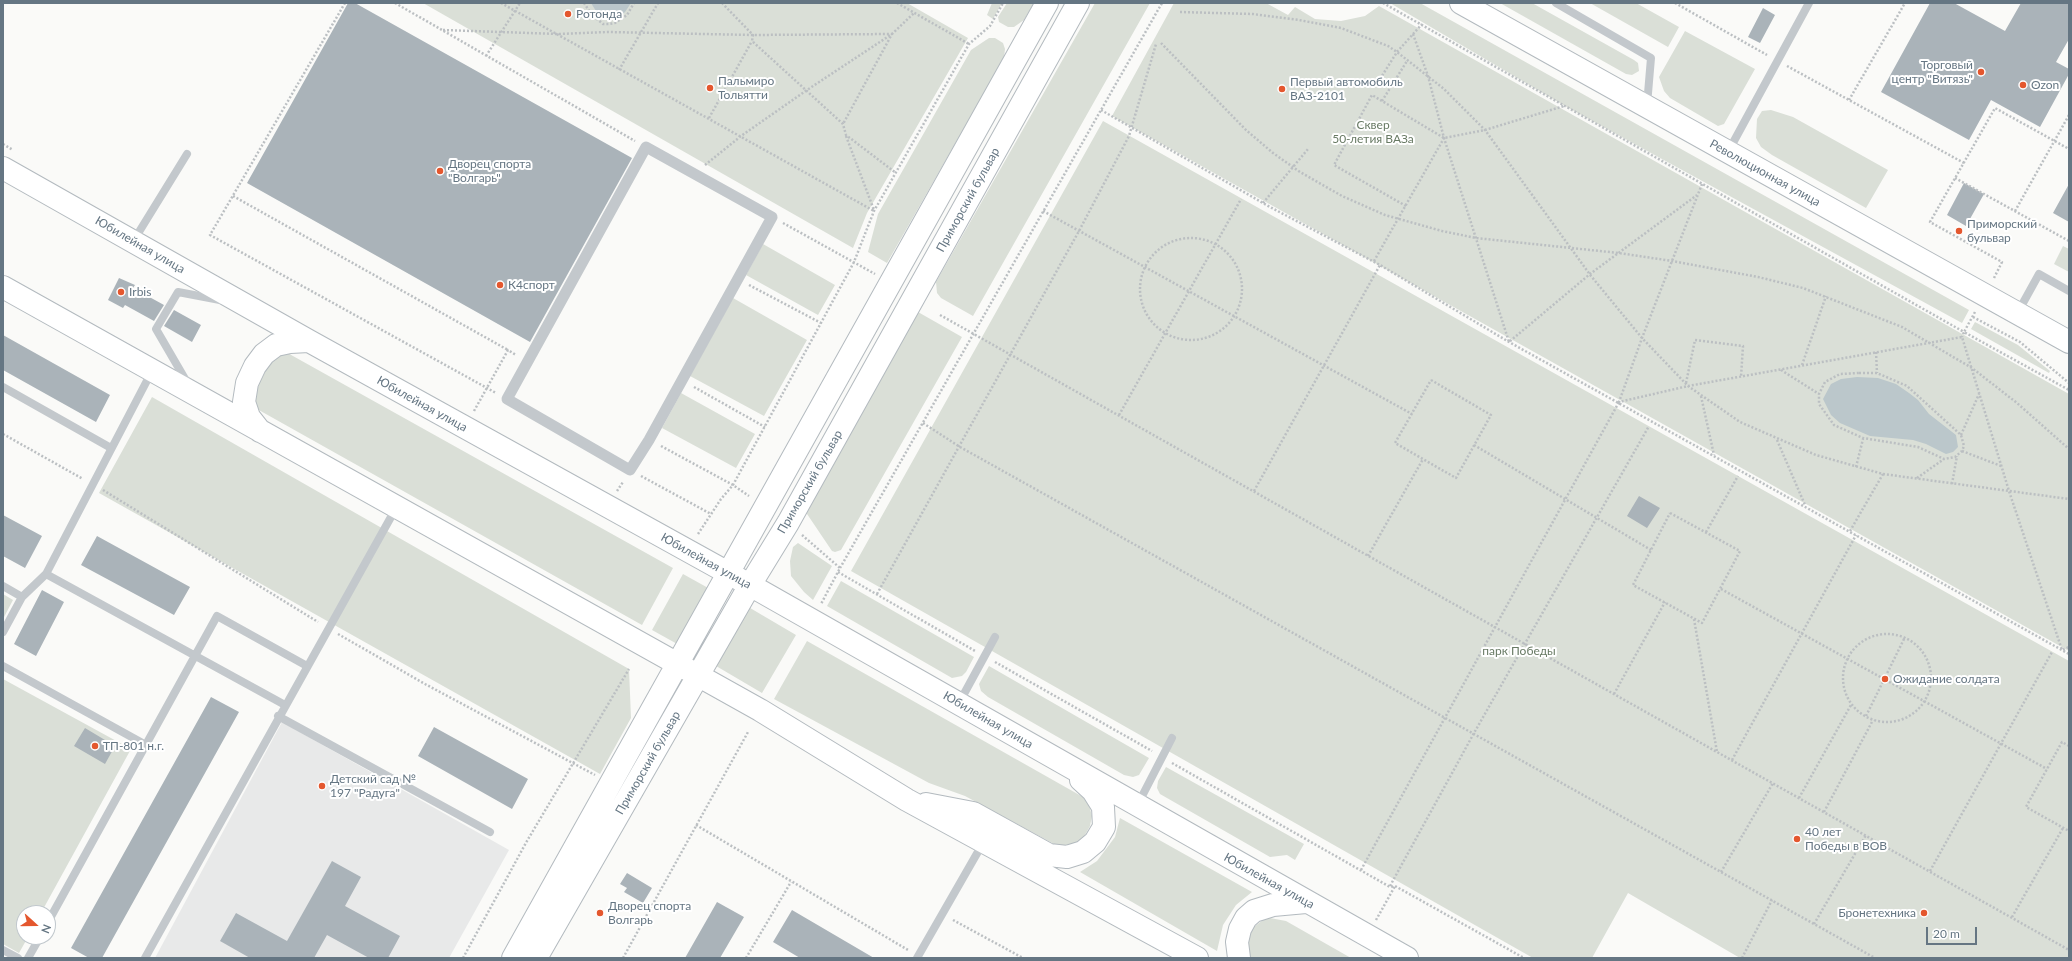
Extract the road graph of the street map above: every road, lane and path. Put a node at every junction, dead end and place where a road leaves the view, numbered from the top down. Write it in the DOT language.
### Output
graph roads {
  1 [pos="345,3"];
  2 [pos="395,3"];
  3 [pos="501,3"];
  4 [pos="520,3"];
  5 [pos="584,3"];
  6 [pos="634,3"];
  7 [pos="658,3"];
  8 [pos="722,3"];
  9 [pos="897,3"];
  10 [pos="1003,3"];
  11 [pos="1047,3"];
  12 [pos="1078,3"];
  13 [pos="1162,3"];
  14 [pos="1383,3"];
  15 [pos="1461,3"];
  16 [pos="1556,3"];
  17 [pos="1675,3"];
  18 [pos="1809,3"];
  19 [pos="1904,3"];
  20 [pos="1180,12"];
  21 [pos="914,13"];
  22 [pos="609,24"];
  23 [pos="1422,24"];
  24 [pos="443,30"];
  25 [pos="608,32"];
  26 [pos="641,32"];
  27 [pos="558,34"];
  28 [pos="892,34"];
  29 [pos="1413,34"];
  30 [pos="753,36"];
  31 [pos="752,41"];
  32 [pos="1161,42"];
  33 [pos="969,44"];
  34 [pos="1156,44"];
  35 [pos="1397,52"];
  36 [pos="486,56"];
  37 [pos="1407,61"];
  38 [pos="1776,61"];
  39 [pos="619,70"];
  40 [pos="1428,76"];
  41 [pos="1380,80"];
  42 [pos="807,90"];
  43 [pos="1849,100"];
  44 [pos="1382,101"];
  45 [pos="1565,106"];
  46 [pos="1647,106"];
  47 [pos="1101,110"];
  48 [pos="2069,114"];
  49 [pos="709,118"];
  50 [pos="843,124"];
  51 [pos="1132,128"];
  52 [pos="1485,130"];
  53 [pos="741,136"];
  54 [pos="846,136"];
  55 [pos="1444,138"];
  56 [pos="2054,141"];
  57 [pos="646,147"];
  58 [pos="1308,149"];
  59 [pos="2069,149"];
  60 [pos="1728,152"];
  61 [pos="187,154"];
  62 [pos="1964,163"];
  63 [pos="1292,167"];
  64 [pos="3,168"];
  65 [pos="896,172"];
  66 [pos="694,174"];
  67 [pos="1955,178"];
  68 [pos="1702,184"];
  69 [pos="1698,195"];
  70 [pos="233,196"];
  71 [pos="1241,200"];
  72 [pos="1263,202"];
  73 [pos="1406,206"];
  74 [pos="874,211"];
  75 [pos="1043,211"];
  76 [pos="2015,211"];
  77 [pos="772,217"];
  78 [pos="1398,219"];
  79 [pos="1079,231"];
  80 [pos="1476,238"];
  81 [pos="134,240"];
  82 [pos="2069,241"];
  83 [pos="1216,244"];
  84 [pos="1569,247"];
  85 [pos="1619,253"];
  86 [pos="1374,261"];
  87 [pos="1672,261"];
  88 [pos="854,262"];
  89 [pos="1380,265"];
  90 [pos="1145,267"];
  91 [pos="1590,274"];
  92 [pos="737,279"];
  93 [pos="1993,280"];
  94 [pos="890,282"];
  95 [pos="3,287"];
  96 [pos="2069,291"];
  97 [pos="1190,292"];
  98 [pos="1826,296"];
  99 [pos="245,304"];
  100 [pos="1976,311"];
  101 [pos="2017,313"];
  102 [pos="940,315"];
  103 [pos="1234,316"];
  104 [pos="1973,317"];
  105 [pos="821,323"];
  106 [pos="1964,332"];
  107 [pos="973,334"];
  108 [pos="1166,334"];
  109 [pos="1962,337"];
  110 [pos="1642,338"];
  111 [pos="309,341"];
  112 [pos="1509,342"];
  113 [pos="2069,342"];
  114 [pos="1928,343"];
  115 [pos="508,350"];
  116 [pos="1876,352"];
  117 [pos="1011,354"];
  118 [pos="527,361"];
  119 [pos="1325,366"];
  120 [pos="1802,366"];
  121 [pos="1972,368"];
  122 [pos="152,370"];
  123 [pos="1781,370"];
  124 [pos="1876,373"];
  125 [pos="1741,377"];
  126 [pos="681,380"];
  127 [pos="1686,383"];
  128 [pos="2069,383"];
  129 [pos="1688,386"];
  130 [pos="3,387"];
  131 [pos="488,389"];
  132 [pos="2069,390"];
  133 [pos="194,394"];
  134 [pos="1819,394"];
  135 [pos="1979,394"];
  136 [pos="1701,396"];
  137 [pos="507,399"];
  138 [pos="1619,402"];
  139 [pos="474,412"];
  140 [pos="1412,414"];
  141 [pos="1119,416"];
  142 [pos="922,423"];
  143 [pos="1649,426"];
  144 [pos="765,427"];
  145 [pos="260,432"];
  146 [pos="3,434"];
  147 [pos="1961,435"];
  148 [pos="1863,438"];
  149 [pos="1777,439"];
  150 [pos="649,440"];
  151 [pos="1474,445"];
  152 [pos="960,446"];
  153 [pos="111,448"];
  154 [pos="2069,449"];
  155 [pos="1962,451"];
  156 [pos="1714,455"];
  157 [pos="1957,456"];
  158 [pos="1944,458"];
  159 [pos="1423,459"];
  160 [pos="2002,466"];
  161 [pos="1856,467"];
  162 [pos="630,470"];
  163 [pos="1883,474"];
  164 [pos="1738,476"];
  165 [pos="1917,478"];
  166 [pos="93,484"];
  167 [pos="1952,484"];
  168 [pos="733,485"];
  169 [pos="616,492"];
  170 [pos="1254,492"];
  171 [pos="2009,492"];
  172 [pos="752,499"];
  173 [pos="2069,499"];
  174 [pos="1566,500"];
  175 [pos="1805,506"];
  176 [pos="396,507"];
  177 [pos="711,514"];
  178 [pos="1597,518"];
  179 [pos="1850,531"];
  180 [pos="1706,532"];
  181 [pos="801,534"];
  182 [pos="1856,535"];
  183 [pos="696,537"];
  184 [pos="1651,550"];
  185 [pos="1368,556"];
  186 [pos="840,568"];
  187 [pos="838,572"];
  188 [pos="728,573"];
  189 [pos="46,574"];
  190 [pos="750,585"];
  191 [pos="3,586"];
  192 [pos="1720,589"];
  193 [pos="877,594"];
  194 [pos="22,597"];
  195 [pos="1665,602"];
  196 [pos="820,604"];
  197 [pos="1694,619"];
  198 [pos="1496,627"];
  199 [pos="328,628"];
  200 [pos="3,632"];
  201 [pos="1802,634"];
  202 [pos="1905,637"];
  203 [pos="995,638"];
  204 [pos="1525,644"];
  205 [pos="2069,647"];
  206 [pos="2062,650"];
  207 [pos="2052,652"];
  208 [pos="2069,654"];
  209 [pos="195,656"];
  210 [pos="985,656"];
  211 [pos="1847,658"];
  212 [pos="677,664"];
  213 [pos="3,666"];
  214 [pos="307,666"];
  215 [pos="629,669"];
  216 [pos="698,676"];
  217 [pos="1884,679"];
  218 [pos="1614,694"];
  219 [pos="1924,701"];
  220 [pos="959,704"];
  221 [pos="285,705"];
  222 [pos="1852,705"];
  223 [pos="278,716"];
  224 [pos="1866,716"];
  225 [pos="1446,717"];
  226 [pos="1873,720"];
  227 [pos="748,732"];
  228 [pos="1474,733"];
  229 [pos="1172,738"];
  230 [pos="2002,744"];
  231 [pos="146,745"];
  232 [pos="2069,746"];
  233 [pos="1717,752"];
  234 [pos="1162,757"];
  235 [pos="1732,760"];
  236 [pos="573,762"];
  237 [pos="1066,765"];
  238 [pos="2047,769"];
  239 [pos="601,779"];
  240 [pos="1773,783"];
  241 [pos="1799,798"];
  242 [pos="907,800"];
  243 [pos="1137,806"];
  244 [pos="1824,812"];
  245 [pos="696,825"];
  246 [pos="2063,828"];
  247 [pos="2069,831"];
  248 [pos="490,832"];
  249 [pos="1866,835"];
  250 [pos="983,843"];
  251 [pos="1361,870"];
  252 [pos="1721,872"];
  253 [pos="1930,872"];
  254 [pos="791,882"];
  255 [pos="1390,887"];
  256 [pos="1772,900"];
  257 [pos="1306,902"];
  258 [pos="56,908"];
  259 [pos="942,914"];
  260 [pos="2012,918"];
  261 [pos="1814,924"];
  262 [pos="35,945"];
  263 [pos="3,950"];
  264 [pos="2069,950"];
  265 [pos="917,957"];
  266 [pos="18,958"];
  267 [pos="28,958"];
  268 [pos="145,958"];
  269 [pos="463,958"];
  270 [pos="513,958"];
  271 [pos="536,958"];
  272 [pos="623,958"];
  273 [pos="746,958"];
  274 [pos="1023,958"];
  275 [pos="1197,958"];
  276 [pos="1239,958"];
  277 [pos="1407,958"];
  278 [pos="1524,958"];
  279 [pos="1742,958"];
  280 [pos="1875,958"];
  1 -- 70 [label="path"];
  2 -- 24 [label="path"];
  3 -- 27 [label="path"];
  4 -- 36 [label="path"];
  5 -- 22 [label="path"];
  6 -- 22 [label="path"];
  7 -- 26 [label="path"];
  8 -- 30 [label="path"];
  9 -- 21 [label="path"];
  10 -- 33 [label="path"];
  11 -- 94 [label="main road"];
  12 -- 190 [label="main road, Приморский бульвар"];
  13 -- 47 [label="path"];
  14 -- 23 [label="path"];
  15 -- 46 [label="main road, Революционная улица"];
  16 -- 46 [label="lane"];
  17 -- 38 [label="path"];
  18 -- 38 [label="lane"];
  19 -- 43 [label="path"];
  20 -- 35 [label="path"];
  21 -- 28 [label="path"];
  21 -- 33 [label="path"];
  22 -- 25 [label="path"];
  23 -- 29 [label="path"];
  23 -- 45 [label="path"];
  24 -- 27 [label="path"];
  24 -- 36 [label="path"];
  25 -- 26 [label="path"];
  25 -- 27 [label="path"];
  26 -- 30 [label="path"];
  26 -- 39 [label="path"];
  27 -- 39 [label="path"];
  28 -- 30 [label="path"];
  28 -- 42 [label="path"];
  28 -- 50 [label="path"];
  29 -- 35 [label="path"];
  29 -- 40 [label="path"];
  30 -- 31 [label="path"];
  31 -- 42 [label="path"];
  31 -- 49 [label="path"];
  32 -- 63 [label="path"];
  33 -- 65 [label="path"];
  34 -- 51 [label="path"];
  35 -- 37 [label="path"];
  35 -- 41 [label="path"];
  36 -- 57 [label="path"];
  37 -- 40 [label="path"];
  37 -- 44 [label="path"];
  38 -- 43 [label="path"];
  38 -- 60 [label="lane"];
  39 -- 49 [label="path"];
  40 -- 52 [label="path"];
  40 -- 55 [label="path"];
  42 -- 50 [label="path"];
  42 -- 53 [label="path"];
  43 -- 62 [label="path"];
  44 -- 55 [label="path"];
  44 -- 73 [label="path"];
  45 -- 52 [label="path"];
  45 -- 68 [label="path"];
  46 -- 60 [label="main road, Революционная улица"];
  47 -- 51 [label="path"];
  47 -- 75 [label="path"];
  48 -- 56 [label="path"];
  49 -- 53 [label="path"];
  50 -- 54 [label="path"];
  51 -- 72 [label="path"];
  51 -- 79 [label="path"];
  52 -- 55 [label="path"];
  52 -- 84 [label="path"];
  53 -- 66 [label="path"];
  53 -- 74 [label="path"];
  54 -- 65 [label="path"];
  54 -- 74 [label="path"];
  55 -- 73 [label="path"];
  55 -- 80 [label="path"];
  56 -- 59 [label="path"];
  56 -- 62 [label="path"];
  56 -- 76 [label="path"];
  57 -- 66 [label="street"];
  57 -- 118 [label="street"];
  58 -- 63 [label="path"];
  60 -- 101 [label="main road, Революционная улица"];
  61 -- 81 [label="lane"];
  62 -- 67 [label="path"];
  63 -- 72 [label="path"];
  63 -- 78 [label="path"];
  64 -- 81 [label="main road, Юбилейная улица"];
  65 -- 74 [label="path"];
  66 -- 77 [label="street"];
  67 -- 76 [label="path"];
  67 -- 93 [label="path"];
  68 -- 69 [label="path"];
  68 -- 106 [label="path"];
  69 -- 85 [label="path"];
  69 -- 87 [label="path"];
  70 -- 115 [label="path"];
  70 -- 131 [label="path"];
  71 -- 83 [label="path"];
  72 -- 86 [label="path"];
  73 -- 78 [label="path"];
  74 -- 88 [label="path"];
  75 -- 79 [label="path"];
  75 -- 107 [label="path"];
  76 -- 82 [label="path"];
  77 -- 88 [label="path"];
  77 -- 92 [label="street"];
  78 -- 80 [label="path"];
  78 -- 86 [label="path"];
  79 -- 90 [label="path"];
  79 -- 117 [label="path"];
  80 -- 84 [label="path"];
  80 -- 112 [label="path"];
  81 -- 99 [label="main road, Юбилейная улица"];
  83 -- 90 [label="path"];
  83 -- 97 [label="path"];
  83 -- 103 [label="path"];
  84 -- 85 [label="path"];
  84 -- 91 [label="path"];
  85 -- 87 [label="path"];
  85 -- 91 [label="path"];
  86 -- 89 [label="path"];
  87 -- 98 [label="path"];
  87 -- 110 [label="path"];
  88 -- 94 [label="path"];
  88 -- 105 [label="path"];
  89 -- 112 [label="path"];
  89 -- 119 [label="path"];
  90 -- 97 [label="path"];
  90 -- 108 [label="path"];
  91 -- 110 [label="path"];
  91 -- 112 [label="path"];
  92 -- 105 [label="path"];
  92 -- 126 [label="street"];
  94 -- 188 [label="main road"];
  95 -- 122 [label="main road"];
  96 -- 101 [label="lane"];
  97 -- 103 [label="path"];
  97 -- 108 [label="path"];
  98 -- 114 [label="path"];
  98 -- 120 [label="path"];
  99 -- 111 [label="main road, Юбилейная улица"];
  99 -- 133 [label="lane"];
  100 -- 104 [label="path"];
  101 -- 113 [label="main road, Революционная улица"];
  102 -- 107 [label="path"];
  103 -- 108 [label="path"];
  103 -- 119 [label="path"];
  104 -- 106 [label="path"];
  104 -- 128 [label="path"];
  105 -- 144 [label="path"];
  106 -- 109 [label="path"];
  106 -- 132 [label="path"];
  107 -- 117 [label="path"];
  107 -- 142 [label="path"];
  108 -- 141 [label="path"];
  109 -- 114 [label="path"];
  109 -- 121 [label="path"];
  110 -- 127 [label="path"];
  110 -- 138 [label="path"];
  111 -- 145 [label="main road"];
  111 -- 188 [label="main road, Юбилейная улица"];
  112 -- 138 [label="path"];
  114 -- 116 [label="path"];
  114 -- 121 [label="path"];
  115 -- 118 [label="path"];
  115 -- 131 [label="path"];
  116 -- 120 [label="path"];
  116 -- 124 [label="path"];
  117 -- 141 [label="path"];
  117 -- 152 [label="path"];
  118 -- 137 [label="street"];
  119 -- 140 [label="path"];
  119 -- 170 [label="path"];
  120 -- 123 [label="path"];
  121 -- 135 [label="path"];
  121 -- 154 [label="path"];
  122 -- 133 [label="main road"];
  122 -- 153 [label="lane"];
  123 -- 125 [label="path"];
  123 -- 134 [label="path"];
  124 -- 134 [label="path"];
  124 -- 147 [label="path"];
  125 -- 127 [label="path"];
  125 -- 129 [label="path"];
  126 -- 144 [label="path"];
  126 -- 150 [label="street"];
  127 -- 129 [label="path"];
  129 -- 136 [label="path"];
  129 -- 138 [label="path"];
  130 -- 153 [label="lane"];
  131 -- 137 [label="path"];
  131 -- 139 [label="path"];
  133 -- 145 [label="main road"];
  134 -- 148 [label="path"];
  135 -- 147 [label="path"];
  135 -- 160 [label="path"];
  136 -- 149 [label="path"];
  136 -- 156 [label="path"];
  137 -- 162 [label="street"];
  138 -- 156 [label="path"];
  138 -- 174 [label="path"];
  140 -- 151 [label="path"];
  140 -- 159 [label="path"];
  141 -- 170 [label="path"];
  142 -- 152 [label="path"];
  142 -- 186 [label="path"];
  143 -- 178 [label="path"];
  144 -- 168 [label="path"];
  145 -- 176 [label="main road"];
  146 -- 166 [label="path"];
  147 -- 155 [label="path"];
  148 -- 158 [label="path"];
  148 -- 161 [label="path"];
  149 -- 161 [label="path"];
  149 -- 175 [label="path"];
  150 -- 162 [label="street"];
  150 -- 168 [label="path"];
  151 -- 159 [label="path"];
  151 -- 174 [label="path"];
  152 -- 193 [label="path"];
  152 -- 225 [label="path"];
  153 -- 166 [label="lane"];
  155 -- 157 [label="path"];
  155 -- 160 [label="path"];
  156 -- 175 [label="path"];
  157 -- 158 [label="path"];
  157 -- 167 [label="path"];
  158 -- 165 [label="path"];
  159 -- 185 [label="path"];
  160 -- 171 [label="path"];
  161 -- 163 [label="path"];
  162 -- 169 [label="path"];
  162 -- 177 [label="path"];
  163 -- 165 [label="path"];
  163 -- 179 [label="path"];
  164 -- 180 [label="path"];
  165 -- 167 [label="path"];
  166 -- 189 [label="lane"];
  166 -- 199 [label="path"];
  167 -- 171 [label="path"];
  168 -- 172 [label="path"];
  168 -- 177 [label="path"];
  170 -- 185 [label="path"];
  171 -- 173 [label="path"];
  171 -- 206 [label="path"];
  174 -- 178 [label="path"];
  174 -- 198 [label="path"];
  175 -- 179 [label="path"];
  176 -- 199 [label="lane"];
  176 -- 212 [label="main road"];
  177 -- 183 [label="path"];
  178 -- 184 [label="path"];
  178 -- 204 [label="path"];
  179 -- 182 [label="path"];
  180 -- 184 [label="path"];
  180 -- 192 [label="path"];
  181 -- 186 [label="path"];
  182 -- 201 [label="path"];
  182 -- 206 [label="path"];
  184 -- 195 [label="path"];
  185 -- 198 [label="path"];
  186 -- 187 [label="path"];
  187 -- 193 [label="path"];
  187 -- 196 [label="path"];
  188 -- 190 [label="main road, Юбилейная улица"];
  188 -- 212 [label="main road"];
  189 -- 194 [label="lane"];
  189 -- 209 [label="lane"];
  190 -- 216 [label="main road, Приморский бульвар"];
  190 -- 220 [label="main road, Юбилейная улица"];
  191 -- 194 [label="lane"];
  192 -- 197 [label="path"];
  192 -- 201 [label="path"];
  193 -- 210 [label="path"];
  194 -- 200 [label="lane"];
  195 -- 197 [label="path"];
  195 -- 218 [label="path"];
  197 -- 233 [label="path"];
  198 -- 204 [label="path"];
  198 -- 225 [label="path"];
  199 -- 214 [label="lane"];
  199 -- 236 [label="path"];
  201 -- 211 [label="path"];
  201 -- 235 [label="path"];
  202 -- 211 [label="path"];
  202 -- 217 [label="path"];
  202 -- 219 [label="path"];
  203 -- 210 [label="lane"];
  204 -- 218 [label="path"];
  204 -- 228 [label="path"];
  205 -- 206 [label="path"];
  206 -- 208 [label="path"];
  207 -- 230 [label="path"];
  209 -- 214 [label="lane"];
  209 -- 221 [label="lane"];
  209 -- 231 [label="lane"];
  210 -- 220 [label="lane"];
  210 -- 234 [label="path"];
  211 -- 217 [label="path"];
  211 -- 222 [label="path"];
  212 -- 216 [label="main road"];
  212 -- 270 [label="main road"];
  213 -- 231 [label="lane"];
  214 -- 221 [label="lane"];
  215 -- 236 [label="path"];
  216 -- 242 [label="main road"];
  216 -- 271 [label="main road, Приморский бульвар"];
  217 -- 219 [label="path"];
  217 -- 224 [label="path"];
  218 -- 233 [label="path"];
  219 -- 226 [label="path"];
  219 -- 230 [label="path"];
  220 -- 237 [label="main road, Юбилейная улица"];
  221 -- 223 [label="lane"];
  222 -- 224 [label="path"];
  222 -- 241 [label="path"];
  223 -- 248 [label="lane"];
  223 -- 268 [label="lane"];
  224 -- 226 [label="path"];
  225 -- 228 [label="path"];
  225 -- 251 [label="path"];
  226 -- 244 [label="path"];
  227 -- 245 [label="path"];
  228 -- 252 [label="path"];
  228 -- 255 [label="path"];
  229 -- 234 [label="lane"];
  230 -- 238 [label="path"];
  230 -- 253 [label="path"];
  231 -- 258 [label="lane"];
  232 -- 238 [label="path"];
  233 -- 235 [label="path"];
  234 -- 243 [label="lane"];
  234 -- 251 [label="path"];
  235 -- 240 [label="path"];
  236 -- 239 [label="path"];
  236 -- 269 [label="path"];
  237 -- 242 [label="main road"];
  237 -- 243 [label="main road, Юбилейная улица"];
  238 -- 246 [label="path"];
  240 -- 241 [label="path"];
  240 -- 252 [label="path"];
  241 -- 244 [label="path"];
  242 -- 250 [label="main road"];
  243 -- 257 [label="main road, Юбилейная улица"];
  244 -- 249 [label="path"];
  245 -- 254 [label="path"];
  245 -- 272 [label="path"];
  246 -- 247 [label="path"];
  246 -- 260 [label="path"];
  249 -- 253 [label="path"];
  249 -- 261 [label="path"];
  250 -- 259 [label="lane"];
  250 -- 275 [label="main road"];
  251 -- 255 [label="path"];
  252 -- 256 [label="path"];
  253 -- 260 [label="path"];
  254 -- 265 [label="path"];
  254 -- 273 [label="path"];
  255 -- 278 [label="path"];
  256 -- 261 [label="path"];
  256 -- 279 [label="path"];
  257 -- 276 [label="main road"];
  257 -- 277 [label="main road, Юбилейная улица"];
  259 -- 265 [label="lane"];
  259 -- 274 [label="path"];
  260 -- 264 [label="path"];
  261 -- 280 [label="path"];
  262 -- 267 [label="lane"];
  263 -- 266 [label="lane"];
}
